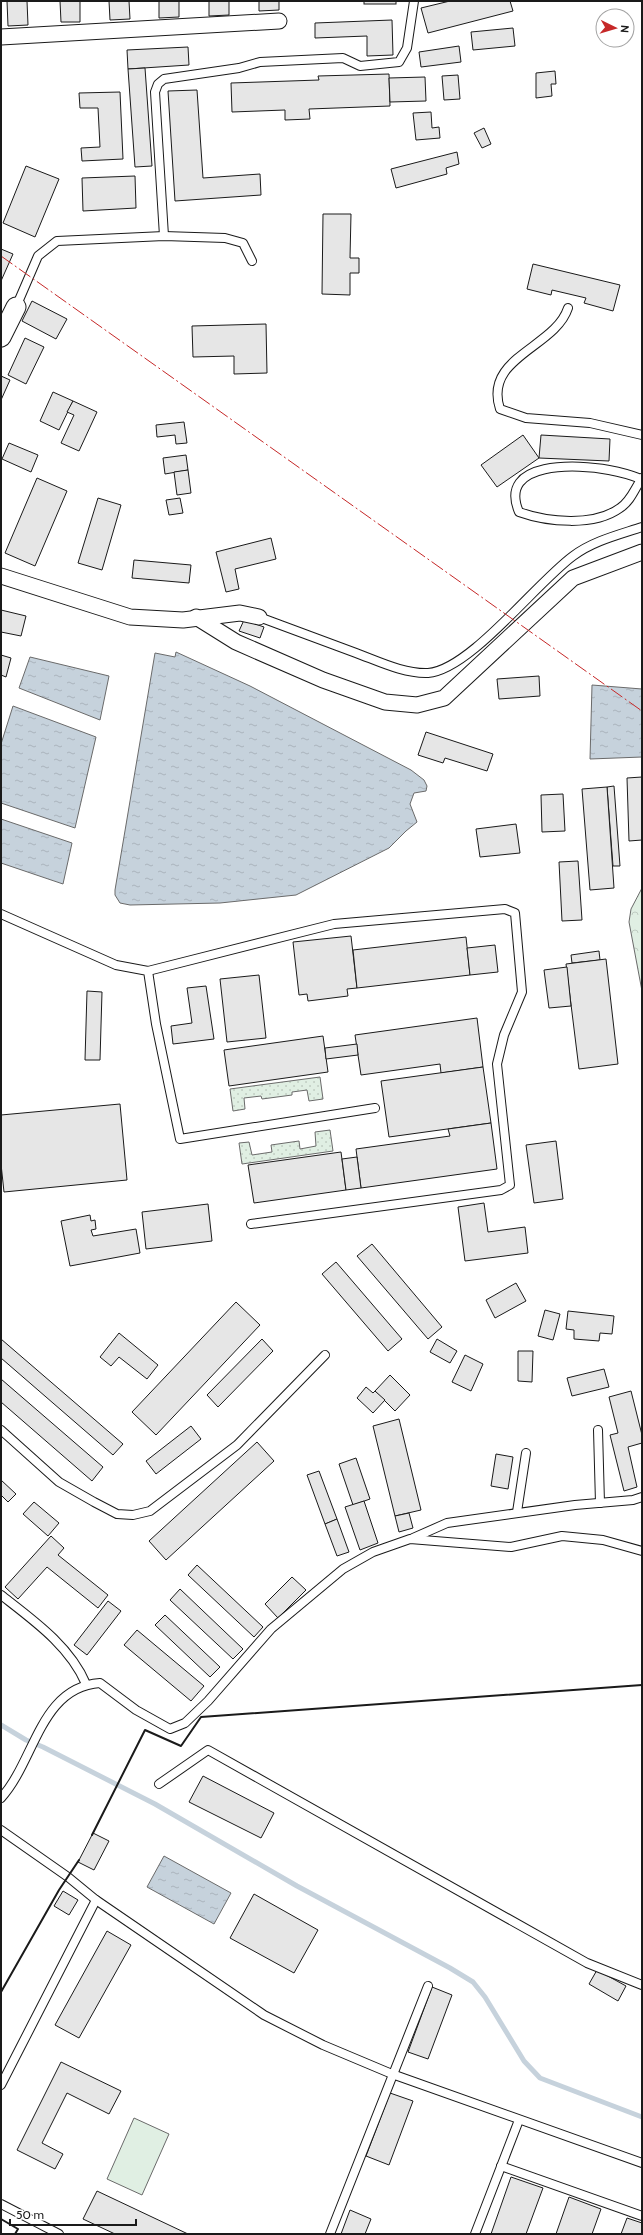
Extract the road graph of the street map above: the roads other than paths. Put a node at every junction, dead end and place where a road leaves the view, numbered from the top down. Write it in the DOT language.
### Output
graph roads {
  1 [pos="414,1"];
  2 [pos="279,20"];
  3 [pos="1,37"];
  4 [pos="164,236"];
  5 [pos="252,261"];
  6 [pos="16,307"];
  7 [pos="568,308"];
  8 [pos="1,337"];
  9 [pos="642,435"];
  10 [pos="642,479"];
  11 [pos="642,527"];
  12 [pos="642,552"];
  13 [pos="1,576"];
  14 [pos="196,617"];
  15 [pos="259,617"];
  16 [pos="1,914"];
  17 [pos="148,971"];
  18 [pos="376,1108"];
  19 [pos="251,1224"];
  20 [pos="325,1355"];
  21 [pos="1,1430"];
  22 [pos="598,1430"];
  23 [pos="526,1453"];
  24 [pos="642,1497"];
  25 [pos="600,1503"];
  26 [pos="517,1512"];
  27 [pos="410,1539"];
  28 [pos="642,1551"];
  29 [pos="1,1595"];
  30 [pos="86,1684"];
  31 [pos="159,1784"];
  32 [pos="1,1798"];
  33 [pos="1,1830"];
  34 [pos="96,1900"];
  35 [pos="642,1985"];
  36 [pos="428,1986"];
  37 [pos="392,2074"];
  38 [pos="1,2085"];
  39 [pos="519,2120"];
  40 [pos="642,2163"];
  41 [pos="501,2166"];
  42 [pos="1,2204"];
  43 [pos="642,2216"];
  44 [pos="59,2234"];
  45 [pos="330,2234"];
  46 [pos="475,2234"];
  1 -- 4 [label="lane"];
  2 -- 3 [label="street"];
  4 -- 5 [label="lane"];
  4 -- 6 [label="lane"];
  6 -- 8 [label="street"];
  7 -- 9 [label="lane"];
  10 -- 10 [label="lane"];
  11 -- 15 [label="lane"];
  12 -- 14 [label="street"];
  13 -- 14 [label="street"];
  14 -- 15 [label="street"];
  16 -- 17 [label="lane"];
  17 -- 18 [label="lane"];
  17 -- 19 [label="lane"];
  20 -- 21 [label="lane"];
  22 -- 25 [label="lane"];
  23 -- 26 [label="lane"];
  24 -- 25 [label="lane"];
  25 -- 26 [label="lane"];
  26 -- 27 [label="lane"];
  27 -- 28 [label="lane"];
  27 -- 30 [label="lane"];
  29 -- 30 [label="lane"];
  30 -- 32 [label="lane"];
  31 -- 35 [label="lane"];
  33 -- 34 [label="lane"];
  34 -- 37 [label="lane"];
  34 -- 38 [label="lane"];
  36 -- 37 [label="lane"];
  37 -- 39 [label="lane"];
  37 -- 45 [label="lane"];
  39 -- 40 [label="lane"];
  39 -- 41 [label="lane"];
  41 -- 43 [label="lane"];
  41 -- 46 [label="lane"];
  42 -- 44 [label="lane"];
}
